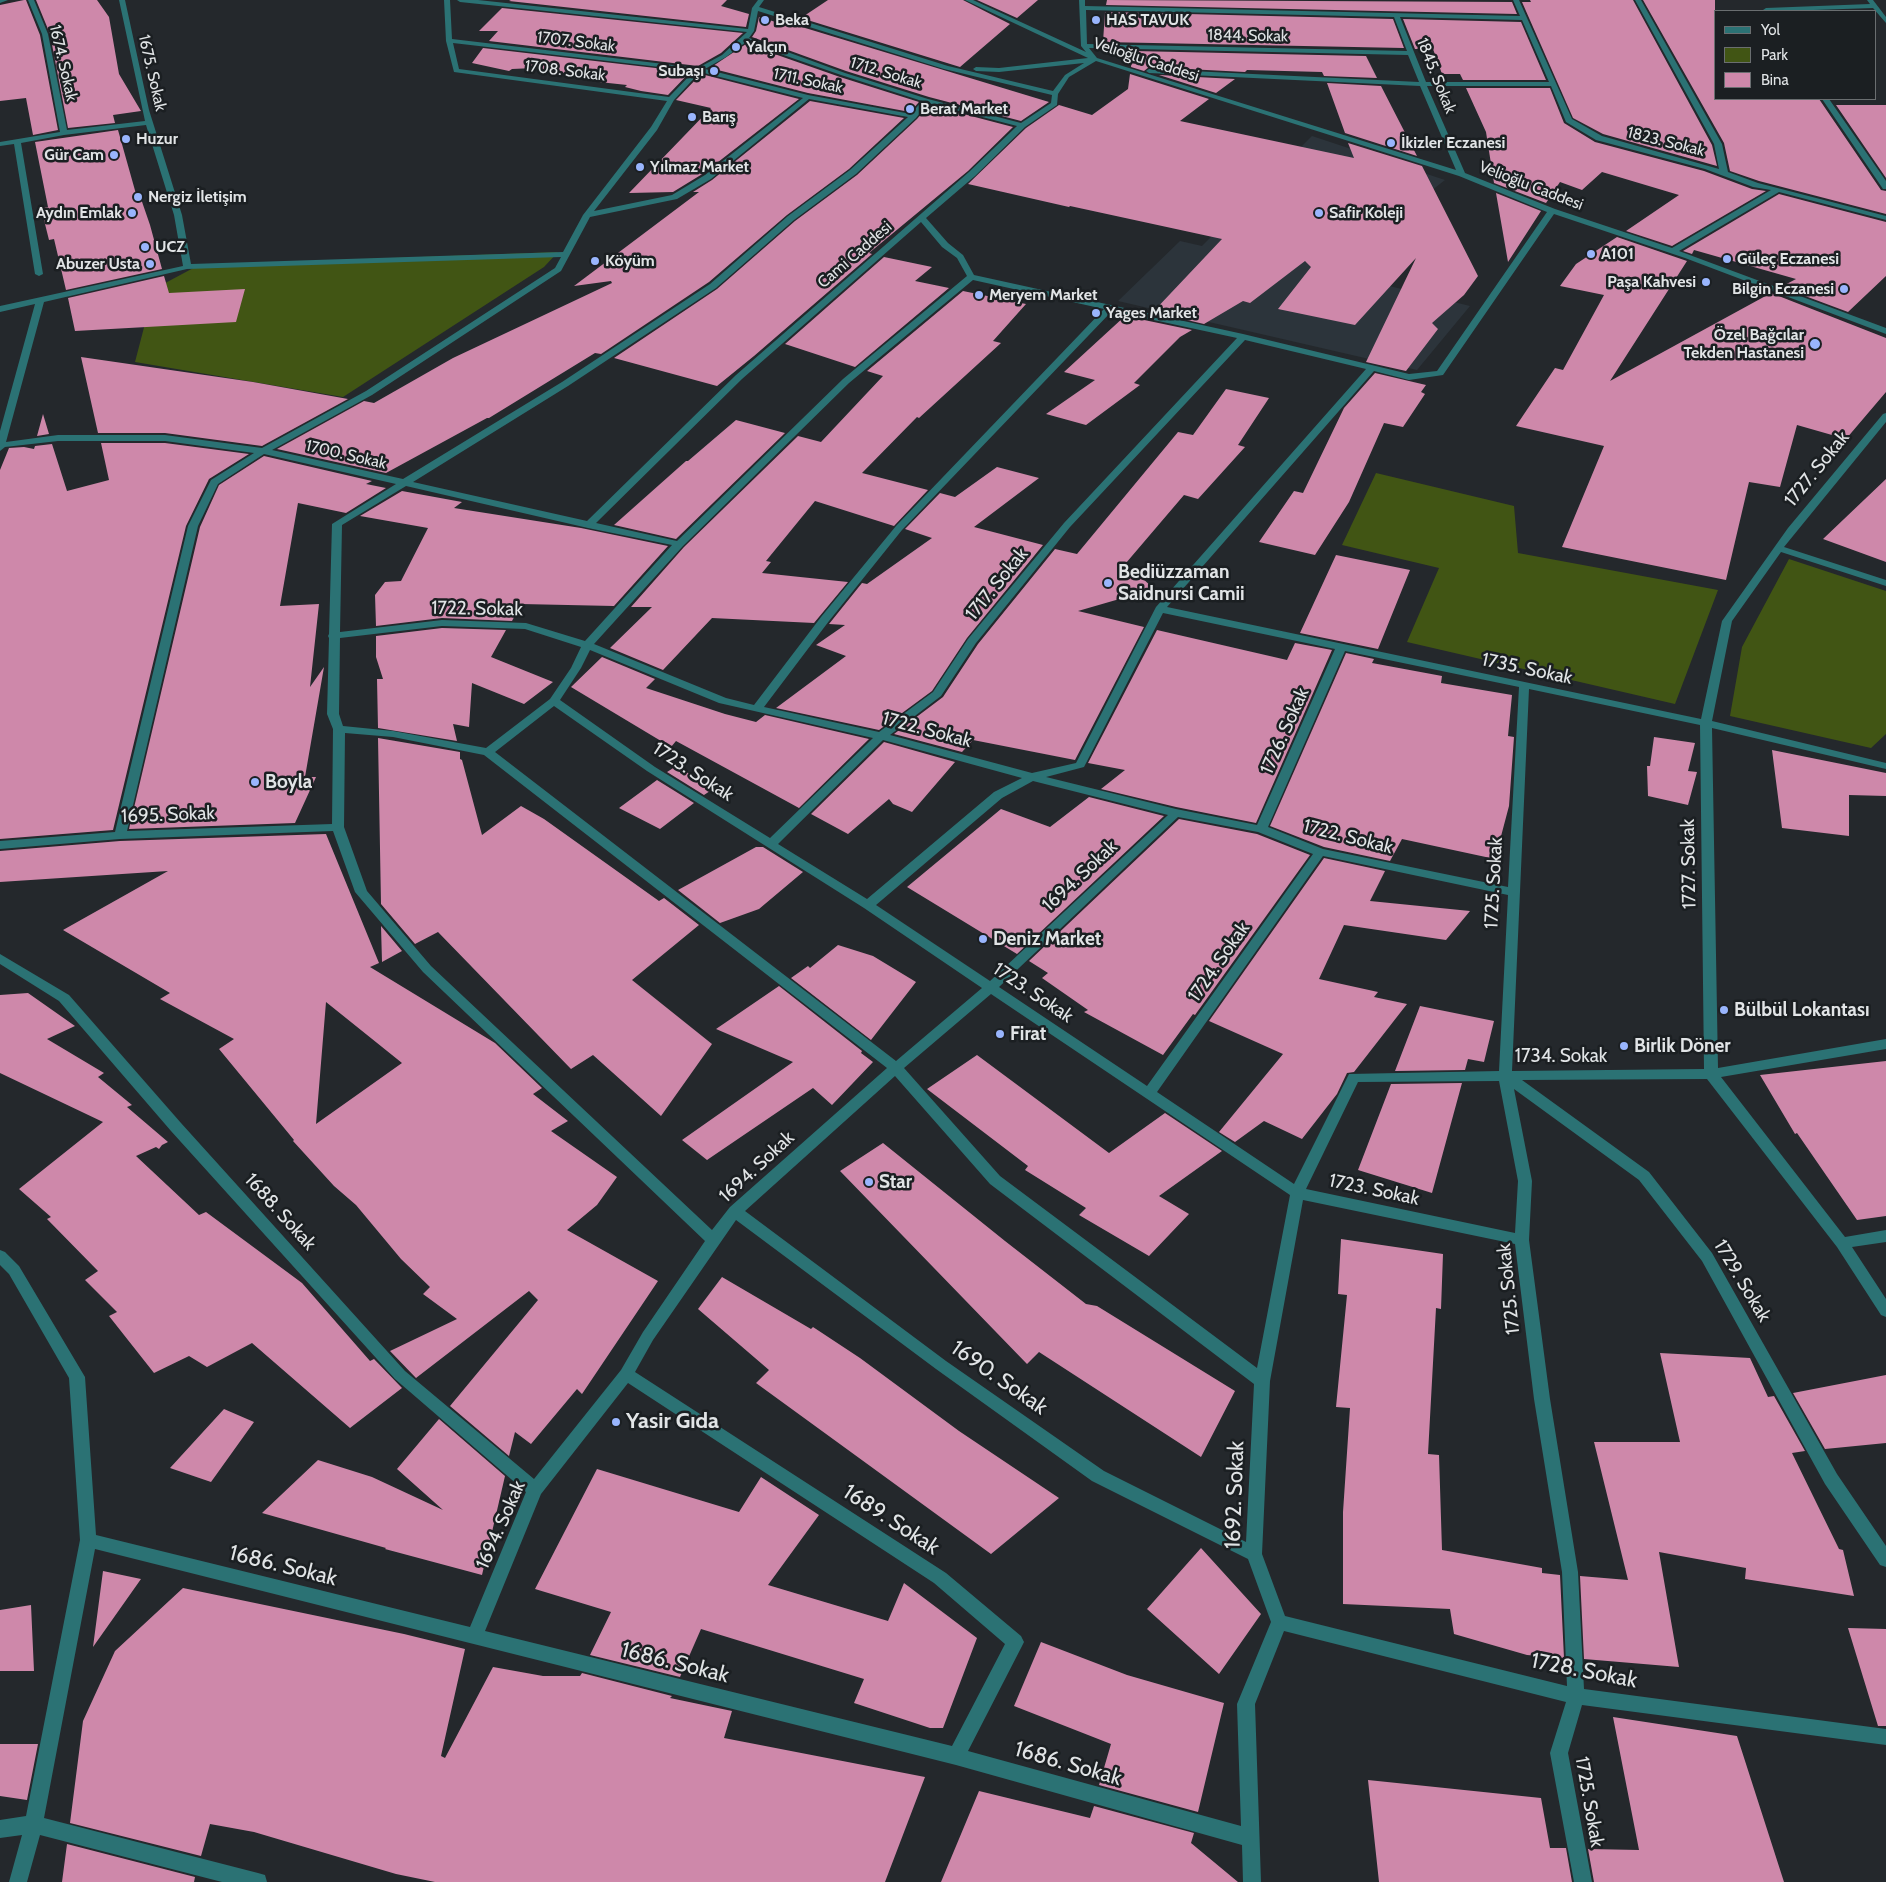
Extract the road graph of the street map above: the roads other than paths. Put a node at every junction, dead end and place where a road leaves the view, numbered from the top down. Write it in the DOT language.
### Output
graph roads {
  1 [pos="6,0"];
  2 [pos="31,0"];
  3 [pos="122,0"];
  4 [pos="447,0"];
  5 [pos="460,0"];
  6 [pos="968,0"];
  7 [pos="1516,0"];
  8 [pos="1638,0"];
  9 [pos="0,1"];
  10 [pos="1872,3"];
  11 [pos="758,4"];
  12 [pos="1082,4"];
  13 [pos="1765,9"];
  14 [pos="1396,15"];
  15 [pos="1524,18"];
  16 [pos="1886,21"];
  17 [pos="751,31"];
  18 [pos="745,39"];
  19 [pos="449,41"];
  20 [pos="1084,46"];
  21 [pos="1411,53"];
  22 [pos="1095,59"];
  23 [pos="946,68"];
  24 [pos="699,70"];
  25 [pos="1132,70"];
  26 [pos="1423,84"];
  27 [pos="1553,84"];
  28 [pos="1055,94"];
  29 [pos="808,97"];
  30 [pos="671,99"];
  31 [pos="926,100"];
  32 [pos="1827,100"];
  33 [pos="913,116"];
  34 [pos="149,122"];
  35 [pos="1022,124"];
  36 [pos="64,133"];
  37 [pos="17,142"];
  38 [pos="0,144"];
  39 [pos="1724,173"];
  40 [pos="1462,174"];
  41 [pos="1886,186"];
  42 [pos="1778,189"];
  43 [pos="1552,211"];
  44 [pos="588,216"];
  45 [pos="921,217"];
  46 [pos="1886,218"];
  47 [pos="1673,251"];
  48 [pos="566,254"];
  49 [pos="187,267"];
  50 [pos="39,274"];
  51 [pos="971,278"];
  52 [pos="40,300"];
  53 [pos="1110,308"];
  54 [pos="0,309"];
  55 [pos="1886,331"];
  56 [pos="1244,337"];
  57 [pos="1372,368"];
  58 [pos="1886,416"];
  59 [pos="1,446"];
  60 [pos="264,451"];
  61 [pos="402,483"];
  62 [pos="588,525"];
  63 [pos="679,544"];
  64 [pos="1779,548"];
  65 [pos="1886,582"];
  66 [pos="1160,609"];
  67 [pos="333,636"];
  68 [pos="587,644"];
  69 [pos="1341,648"];
  70 [pos="1524,686"];
  71 [pos="554,701"];
  72 [pos="757,708"];
  73 [pos="1706,723"];
  74 [pos="339,729"];
  75 [pos="881,736"];
  76 [pos="488,752"];
  77 [pos="1886,766"];
  78 [pos="1032,777"];
  79 [pos="1176,813"];
  80 [pos="338,827"];
  81 [pos="1261,829"];
  82 [pos="120,835"];
  83 [pos="771,844"];
  84 [pos="0,846"];
  85 [pos="1320,852"];
  86 [pos="1514,892"];
  87 [pos="868,905"];
  88 [pos="0,958"];
  89 [pos="991,987"];
  90 [pos="1886,1044"];
  91 [pos="896,1068"];
  92 [pos="1711,1074"];
  93 [pos="1504,1075"];
  94 [pos="1149,1093"];
  95 [pos="1297,1193"];
  96 [pos="735,1211"];
  97 [pos="1886,1236"];
  98 [pos="713,1240"];
  99 [pos="1522,1240"];
  100 [pos="1842,1242"];
  101 [pos="0,1256"];
  102 [pos="1886,1310"];
  103 [pos="626,1374"];
  104 [pos="1262,1381"];
  105 [pos="535,1490"];
  106 [pos="88,1540"];
  107 [pos="1254,1554"];
  108 [pos="1886,1560"];
  109 [pos="1279,1622"];
  110 [pos="474,1637"];
  111 [pos="1576,1696"];
  112 [pos="1886,1737"];
  113 [pos="956,1756"];
  114 [pos="34,1824"];
  115 [pos="0,1829"];
  116 [pos="1250,1838"];
  117 [pos="18,1882"];
  118 [pos="258,1882"];
  119 [pos="1252,1882"];
  120 [pos="1583,1882"];
  1 -- 9 [label="street"];
  2 -- 36 [label="street, 1674. Sokak"];
  3 -- 34 [label="street, 1675. Sokak"];
  4 -- 19 [label="street"];
  5 -- 17 [label="street"];
  6 -- 22 [label="street, Velioğlu Caddesi"];
  7 -- 15 [label="street, 1823. Sokak"];
  8 -- 39 [label="street"];
  10 -- 13 [label="street"];
  10 -- 16 [label="street"];
  11 -- 17 [label="street"];
  11 -- 23 [label="street"];
  12 -- 14 [label="street"];
  12 -- 20 [label="street"];
  14 -- 15 [label="street"];
  14 -- 21 [label="street, 1845. Sokak"];
  15 -- 27 [label="street, 1823. Sokak"];
  17 -- 18 [label="street"];
  18 -- 24 [label="street"];
  18 -- 31 [label="street, 1712. Sokak"];
  19 -- 24 [label="street, 1707. Sokak"];
  19 -- 30 [label="street, 1708. Sokak"];
  20 -- 21 [label="street, 1844. Sokak"];
  20 -- 22 [label="street"];
  21 -- 26 [label="street, 1845. Sokak"];
  22 -- 23 [label="street"];
  22 -- 25 [label="street, Velioğlu Caddesi"];
  22 -- 28 [label="street, Cami Caddesi"];
  23 -- 28 [label="street"];
  24 -- 29 [label="street, 1711. Sokak"];
  24 -- 30 [label="street"];
  25 -- 26 [label="street"];
  25 -- 40 [label="street, Velioğlu Caddesi"];
  26 -- 27 [label="street"];
  26 -- 40 [label="street, 1845. Sokak"];
  27 -- 39 [label="street, 1823. Sokak"];
  28 -- 35 [label="street, Cami Caddesi"];
  29 -- 33 [label="street, 1711. Sokak"];
  29 -- 44 [label="street"];
  30 -- 44 [label="street"];
  31 -- 33 [label="street"];
  31 -- 35 [label="street, 1712. Sokak"];
  32 -- 41 [label="street"];
  33 -- 61 [label="street"];
  34 -- 36 [label="street"];
  34 -- 49 [label="street, 1675. Sokak"];
  35 -- 45 [label="street, Cami Caddesi"];
  36 -- 37 [label="street"];
  37 -- 38 [label="street"];
  37 -- 50 [label="street"];
  39 -- 42 [label="street, 1823. Sokak"];
  40 -- 43 [label="street, Velioğlu Caddesi"];
  42 -- 46 [label="street, 1823. Sokak"];
  42 -- 47 [label="street"];
  43 -- 47 [label="street, Velioğlu Caddesi"];
  43 -- 57 [label="street"];
  44 -- 48 [label="street"];
  45 -- 51 [label="street"];
  45 -- 62 [label="street, Cami Caddesi"];
  47 -- 55 [label="street, Velioğlu Caddesi"];
  48 -- 49 [label="street"];
  48 -- 60 [label="street"];
  49 -- 52 [label="street"];
  51 -- 53 [label="street"];
  51 -- 63 [label="street"];
  52 -- 54 [label="street"];
  52 -- 59 [label="street"];
  53 -- 56 [label="street"];
  53 -- 72 [label="street"];
  56 -- 57 [label="street"];
  56 -- 75 [label="street, 1717. Sokak"];
  57 -- 66 [label="street"];
  58 -- 64 [label="street, 1727. Sokak"];
  59 -- 60 [label="street, 1700. Sokak"];
  60 -- 61 [label="street, 1700. Sokak"];
  60 -- 82 [label="street"];
  61 -- 62 [label="street, 1700. Sokak"];
  61 -- 67 [label="street"];
  62 -- 63 [label="street, 1700. Sokak"];
  63 -- 68 [label="street"];
  64 -- 65 [label="street"];
  64 -- 73 [label="street, 1727. Sokak"];
  66 -- 69 [label="street, 1735. Sokak"];
  66 -- 78 [label="street"];
  67 -- 68 [label="street, 1722. Sokak"];
  67 -- 74 [label="street"];
  68 -- 71 [label="street"];
  68 -- 72 [label="street, 1722. Sokak"];
  69 -- 70 [label="street, 1735. Sokak"];
  69 -- 81 [label="street, 1726. Sokak"];
  70 -- 73 [label="street, 1735. Sokak"];
  70 -- 86 [label="street, 1725. Sokak"];
  71 -- 76 [label="street"];
  71 -- 83 [label="street, 1723. Sokak"];
  72 -- 75 [label="street, 1722. Sokak"];
  73 -- 77 [label="street, 1735. Sokak"];
  73 -- 92 [label="street, 1727. Sokak"];
  74 -- 76 [label="street"];
  74 -- 80 [label="street"];
  75 -- 78 [label="street, 1722. Sokak"];
  75 -- 83 [label="street, 1717. Sokak"];
  76 -- 91 [label="street"];
  78 -- 79 [label="street, 1722. Sokak"];
  78 -- 87 [label="street"];
  79 -- 81 [label="street, 1722. Sokak"];
  79 -- 89 [label="street, 1694. Sokak"];
  80 -- 82 [label="street, 1695. Sokak"];
  80 -- 98 [label="street"];
  81 -- 85 [label="street, 1722. Sokak"];
  82 -- 84 [label="street, 1695. Sokak"];
  83 -- 87 [label="street, 1723. Sokak"];
  85 -- 86 [label="street, 1722. Sokak"];
  85 -- 94 [label="street, 1724. Sokak"];
  86 -- 93 [label="street, 1725. Sokak"];
  87 -- 89 [label="street, 1723. Sokak"];
  88 -- 105 [label="street, 1688. Sokak"];
  89 -- 91 [label="street, 1694. Sokak"];
  89 -- 94 [label="street, 1723. Sokak"];
  90 -- 92 [label="street, 1734. Sokak"];
  91 -- 96 [label="street, 1694. Sokak"];
  91 -- 104 [label="street"];
  92 -- 93 [label="street, 1734. Sokak"];
  92 -- 100 [label="street"];
  93 -- 95 [label="street, 1734. Sokak"];
  93 -- 99 [label="street, 1725. Sokak"];
  93 -- 108 [label="street, 1729. Sokak"];
  94 -- 95 [label="street, 1723. Sokak"];
  95 -- 99 [label="street, 1723. Sokak"];
  95 -- 104 [label="street, 1692. Sokak"];
  96 -- 98 [label="street, 1694. Sokak"];
  96 -- 107 [label="street, 1690. Sokak"];
  97 -- 100 [label="street"];
  98 -- 103 [label="street, 1694. Sokak"];
  99 -- 111 [label="street, 1725. Sokak"];
  100 -- 102 [label="street"];
  101 -- 106 [label="street"];
  103 -- 105 [label="street, 1694. Sokak"];
  103 -- 113 [label="street, 1689. Sokak"];
  104 -- 107 [label="street, 1692. Sokak"];
  105 -- 110 [label="street, 1694. Sokak"];
  106 -- 110 [label="street, 1686. Sokak"];
  106 -- 114 [label="street"];
  107 -- 109 [label="street, 1692. Sokak"];
  109 -- 111 [label="street, 1728. Sokak"];
  109 -- 116 [label="street"];
  110 -- 113 [label="street, 1686. Sokak"];
  111 -- 112 [label="street, 1728. Sokak"];
  111 -- 120 [label="street, 1725. Sokak"];
  113 -- 116 [label="street, 1686. Sokak"];
  114 -- 115 [label="street"];
  114 -- 117 [label="street"];
  114 -- 118 [label="street"];
  116 -- 119 [label="street"];
}
